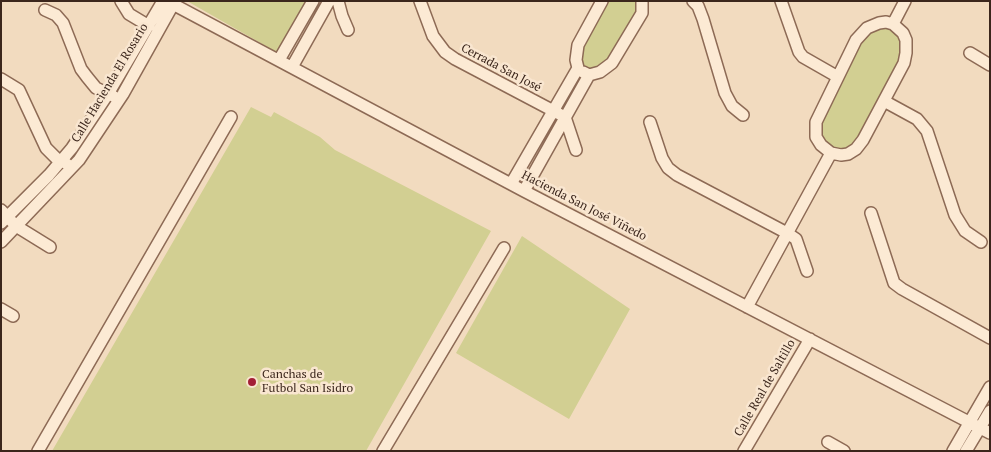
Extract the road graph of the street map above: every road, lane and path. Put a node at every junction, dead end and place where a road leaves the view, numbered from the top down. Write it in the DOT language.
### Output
graph roads {
  1 [pos="122,1"];
  2 [pos="313,1"];
  3 [pos="329,1"];
  4 [pos="338,1"];
  5 [pos="420,1"];
  6 [pos="602,1"];
  7 [pos="642,1"];
  8 [pos="693,1"];
  9 [pos="781,1"];
  10 [pos="905,1"];
  11 [pos="170,2"];
  12 [pos="45,10"];
  13 [pos="893,24"];
  14 [pos="149,26"];
  15 [pos="348,30"];
  16 [pos="970,53"];
  17 [pos="279,60"];
  18 [pos="990,66"];
  19 [pos="292,67"];
  20 [pos="578,68"];
  21 [pos="590,75"];
  22 [pos="838,77"];
  23 [pos="1,79"];
  24 [pos="108,94"];
  25 [pos="119,99"];
  26 [pos="884,101"];
  27 [pos="554,111"];
  28 [pos="743,115"];
  29 [pos="231,117"];
  30 [pos="565,117"];
  31 [pos="650,122"];
  32 [pos="576,150"];
  33 [pos="831,153"];
  34 [pos="62,161"];
  35 [pos="72,168"];
  36 [pos="512,184"];
  37 [pos="524,191"];
  38 [pos="871,213"];
  39 [pos="3,217"];
  40 [pos="16,226"];
  41 [pos="787,233"];
  42 [pos="1,242"];
  43 [pos="981,242"];
  44 [pos="50,247"];
  45 [pos="504,248"];
  46 [pos="807,271"];
  47 [pos="747,307"];
  48 [pos="1,309"];
  49 [pos="13,316"];
  50 [pos="990,338"];
  51 [pos="810,339"];
  52 [pos="990,386"];
  53 [pos="990,411"];
  54 [pos="980,428"];
  55 [pos="828,442"];
  56 [pos="38,451"];
  57 [pos="383,451"];
  58 [pos="744,451"];
  59 [pos="844,451"];
  60 [pos="953,451"];
  61 [pos="966,451"];
  1 -- 14 [label="street"];
  2 -- 17 [label="street"];
  3 -- 19 [label="street"];
  4 -- 15 [label="street"];
  5 -- 27 [label="street, Cerrada San José"];
  6 -- 20 [label="street"];
  7 -- 21 [label="street"];
  8 -- 28 [label="street"];
  9 -- 22 [label="street"];
  10 -- 13 [label="street"];
  11 -- 14 [label="street, Calle Hacienda El Rosario"];
  11 -- 17 [label="street, Hacienda San José Viñedo"];
  11 -- 25 [label="street, Calle Hacienda El Rosario"];
  12 -- 24 [label="street"];
  13 -- 22 [label="street"];
  13 -- 26 [label="street"];
  14 -- 24 [label="street, Calle Hacienda El Rosario"];
  16 -- 18 [label="street"];
  17 -- 19 [label="street, Hacienda San José Viñedo"];
  19 -- 36 [label="street, Hacienda San José Viñedo"];
  20 -- 21 [label="street"];
  20 -- 27 [label="street"];
  21 -- 30 [label="street"];
  22 -- 33 [label="street"];
  23 -- 34 [label="street"];
  24 -- 25 [label="street"];
  24 -- 34 [label="street, Calle Hacienda El Rosario"];
  25 -- 35 [label="street, Calle Hacienda El Rosario"];
  26 -- 33 [label="street"];
  26 -- 43 [label="street"];
  27 -- 30 [label="street, Cerrada San José"];
  27 -- 36 [label="street"];
  29 -- 56 [label="street"];
  30 -- 32 [label="street"];
  30 -- 37 [label="street"];
  31 -- 41 [label="street"];
  33 -- 41 [label="street"];
  34 -- 35 [label="street"];
  34 -- 39 [label="street, Calle Hacienda El Rosario"];
  35 -- 40 [label="street, Calle Hacienda El Rosario"];
  36 -- 37 [label="street, Hacienda San José Viñedo"];
  37 -- 47 [label="street, Hacienda San José Viñedo"];
  38 -- 50 [label="street"];
  39 -- 40 [label="street"];
  40 -- 42 [label="street, Calle Hacienda El Rosario"];
  40 -- 44 [label="street"];
  41 -- 46 [label="street"];
  41 -- 47 [label="street"];
  45 -- 57 [label="street"];
  47 -- 51 [label="street, Hacienda San José Viñedo"];
  48 -- 49 [label="street"];
  51 -- 54 [label="street, Hacienda San José Viñedo"];
  51 -- 58 [label="street, Calle Real de Saltillo"];
  52 -- 54 [label="street"];
  53 -- 54 [label="street"];
  54 -- 60 [label="street"];
  54 -- 61 [label="street"];
  55 -- 59 [label="street"];
}
